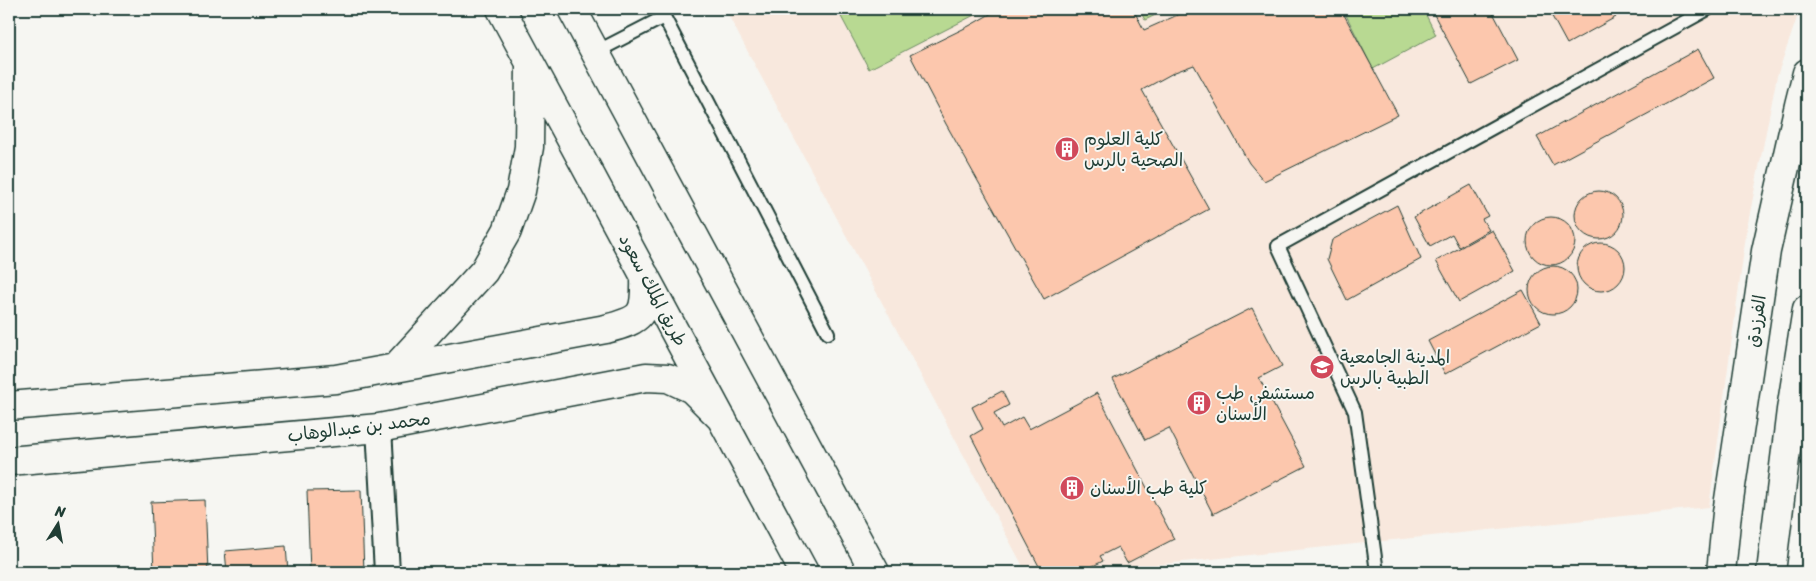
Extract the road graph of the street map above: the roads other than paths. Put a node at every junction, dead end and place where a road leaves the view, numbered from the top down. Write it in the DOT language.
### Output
graph roads {
  1 [pos="501,9"];
  2 [pos="572,9"];
  3 [pos="1708,9"];
  4 [pos="662,13"];
  5 [pos="596,52"];
  6 [pos="530,63"];
  7 [pos="1807,74"];
  8 [pos="645,276"];
  9 [pos="1807,310"];
  10 [pos="828,333"];
  11 [pos="396,367"];
  12 [pos="9,406"];
  13 [pos="722,419"];
  14 [pos="379,428"];
  15 [pos="9,460"];
  16 [pos="388,572"];
  17 [pos="804,572"];
  18 [pos="875,572"];
  19 [pos="1377,572"];
  20 [pos="1721,572"];
  21 [pos="1771,572"];
  1 -- 6 [label="street, طريق الملك سعود"];
  2 -- 5 [label="street"];
  3 -- 19 [label="lane"];
  4 -- 5 [label="lane"];
  4 -- 10 [label="lane"];
  5 -- 18 [label="street"];
  6 -- 8 [label="street, طريق الملك سعود"];
  6 -- 11 [label="street"];
  7 -- 20 [label="street, الفرزدق"];
  8 -- 11 [label="street"];
  8 -- 13 [label="street, طريق الملك سعود"];
  9 -- 21 [label="street"];
  11 -- 12 [label="street"];
  13 -- 14 [label="street, محمد بن عبدالوهاب"];
  13 -- 17 [label="street, طريق الملك سعود"];
  14 -- 15 [label="street, محمد بن عبدالوهاب"];
  14 -- 16 [label="street"];
}
